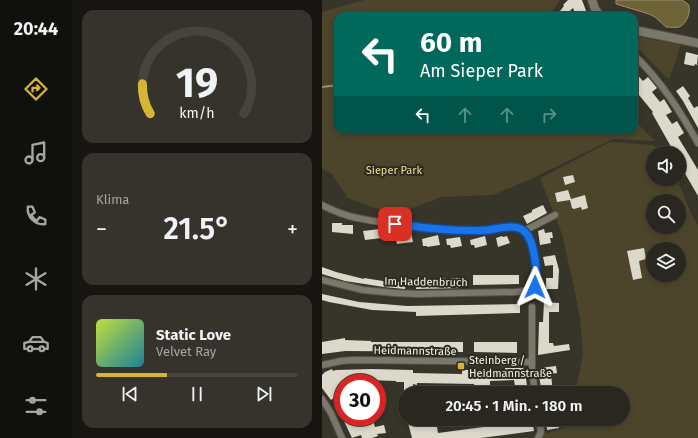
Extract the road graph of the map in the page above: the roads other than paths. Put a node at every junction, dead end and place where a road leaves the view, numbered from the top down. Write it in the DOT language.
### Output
graph roads {
  1 [pos="592,0"];
  2 [pos="597,12"];
  3 [pos="638,31"];
  4 [pos="698,43"];
  5 [pos="638,59"];
  6 [pos="698,143"];
  7 [pos="322,205"];
  8 [pos="555,215"];
  9 [pos="524,231"];
  10 [pos="322,280"];
  11 [pos="532,307"];
  12 [pos="532,362"];
  13 [pos="322,365"];
  14 [pos="534,386"];
  15 [pos="322,400"];
  16 [pos="540,426"];
  17 [pos="342,438"];
  18 [pos="538,438"];
  1 -- 2 [label="main road"];
  3 -- 4 [label="main road"];
  5 -- 6 [label="street"];
  7 -- 9 [label="street"];
  8 -- 9 [label="street"];
  9 -- 10 [label="street, Im Haddenbruch"];
  11 -- 12 [label="street"];
  12 -- 13 [label="street, Heidmannstraße"];
  12 -- 14 [label="street"];
  15 -- 17 [label="street"];
  16 -- 18 [label="street"];
}
